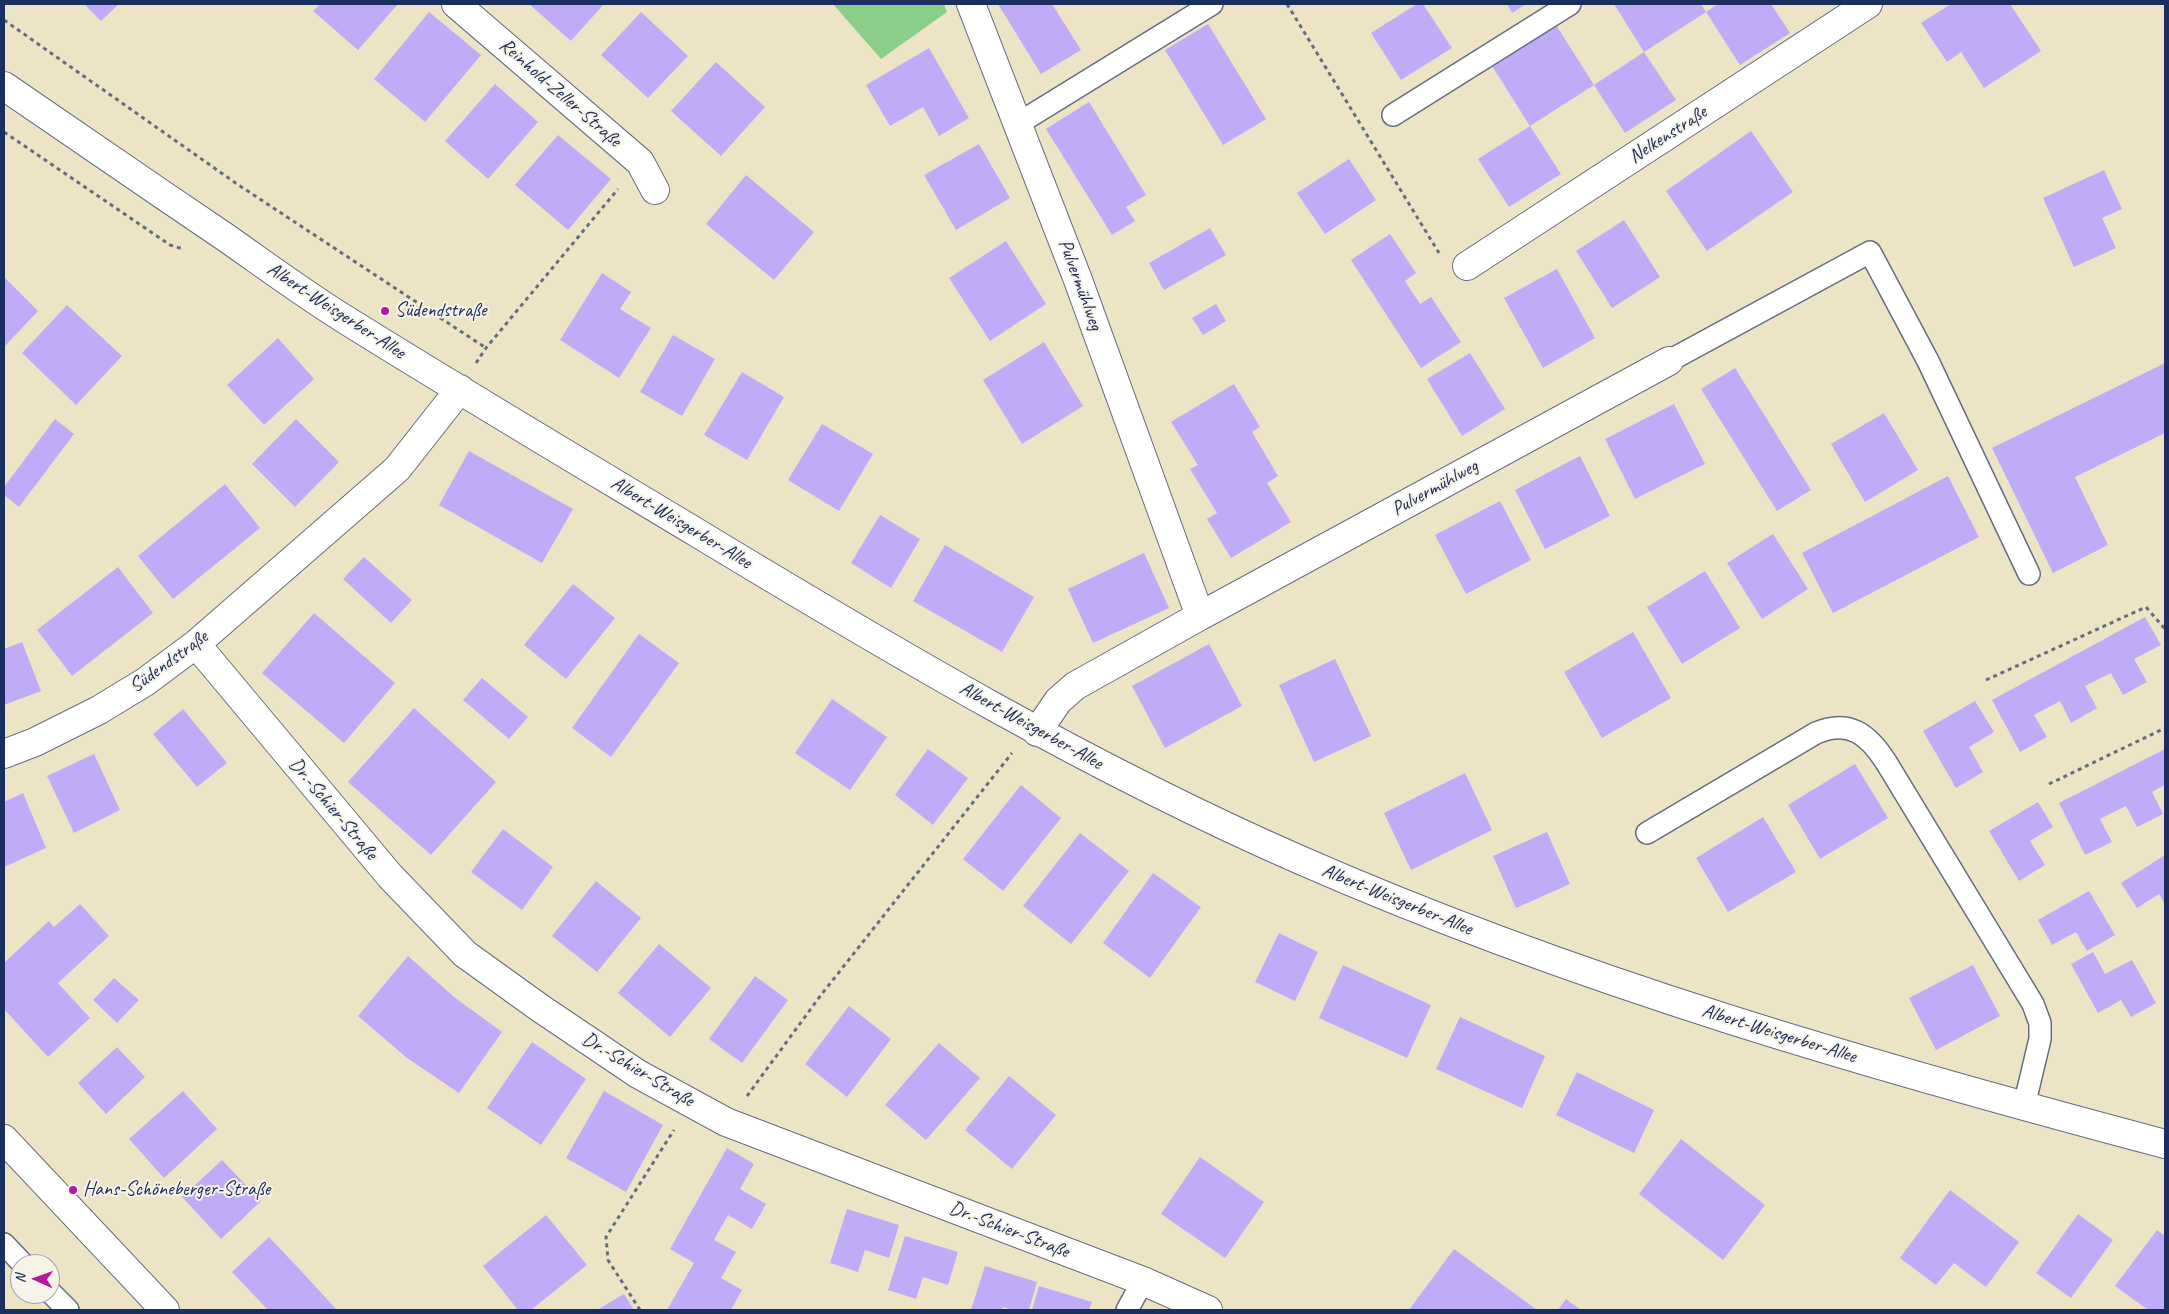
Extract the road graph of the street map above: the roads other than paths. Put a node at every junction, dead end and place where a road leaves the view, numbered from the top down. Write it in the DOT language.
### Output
graph roads {
  1 [pos="456,4"];
  2 [pos="971,4"];
  3 [pos="1212,4"];
  4 [pos="1570,4"];
  5 [pos="1868,4"];
  6 [pos="4,86"];
  7 [pos="1394,115"];
  8 [pos="1019,124"];
  9 [pos="655,190"];
  10 [pos="1467,266"];
  11 [pos="1669,361"];
  12 [pos="460,388"];
  13 [pos="2029,574"];
  14 [pos="1200,616"];
  15 [pos="196,644"];
  16 [pos="1037,732"];
  17 [pos="4,754"];
  18 [pos="1647,833"];
  19 [pos="2024,1106"];
  20 [pos="4,1139"];
  21 [pos="2165,1144"];
  22 [pos="4,1244"];
  23 [pos="14,1254"];
  24 [pos="1143,1281"];
  25 [pos="165,1310"];
  26 [pos="1127,1310"];
  27 [pos="1208,1310"];
  1 -- 9 [label="street, Reinhold-Zeller-Straße"];
  2 -- 8 [label="street, Pulvermühlweg"];
  3 -- 8 [label="lane"];
  4 -- 7 [label="lane"];
  5 -- 10 [label="street, Nelkenstraße"];
  6 -- 12 [label="street, Albert-Weisgerber-Allee"];
  8 -- 14 [label="street, Pulvermühlweg"];
  11 -- 13 [label="lane"];
  11 -- 14 [label="street, Pulvermühlweg"];
  12 -- 15 [label="street, Südendstraße"];
  12 -- 16 [label="street, Albert-Weisgerber-Allee"];
  14 -- 16 [label="street, Pulvermühlweg"];
  15 -- 17 [label="street, Südendstraße"];
  15 -- 24 [label="street, Dr.-Schier-Straße"];
  16 -- 19 [label="street, Albert-Weisgerber-Allee"];
  18 -- 19 [label="lane"];
  19 -- 21 [label="street, Albert-Weisgerber-Allee"];
  20 -- 25 [label="street"];
  22 -- 23 [label="lane"];
  24 -- 26 [label="lane"];
  24 -- 27 [label="street, Dr.-Schier-Straße"];
}
